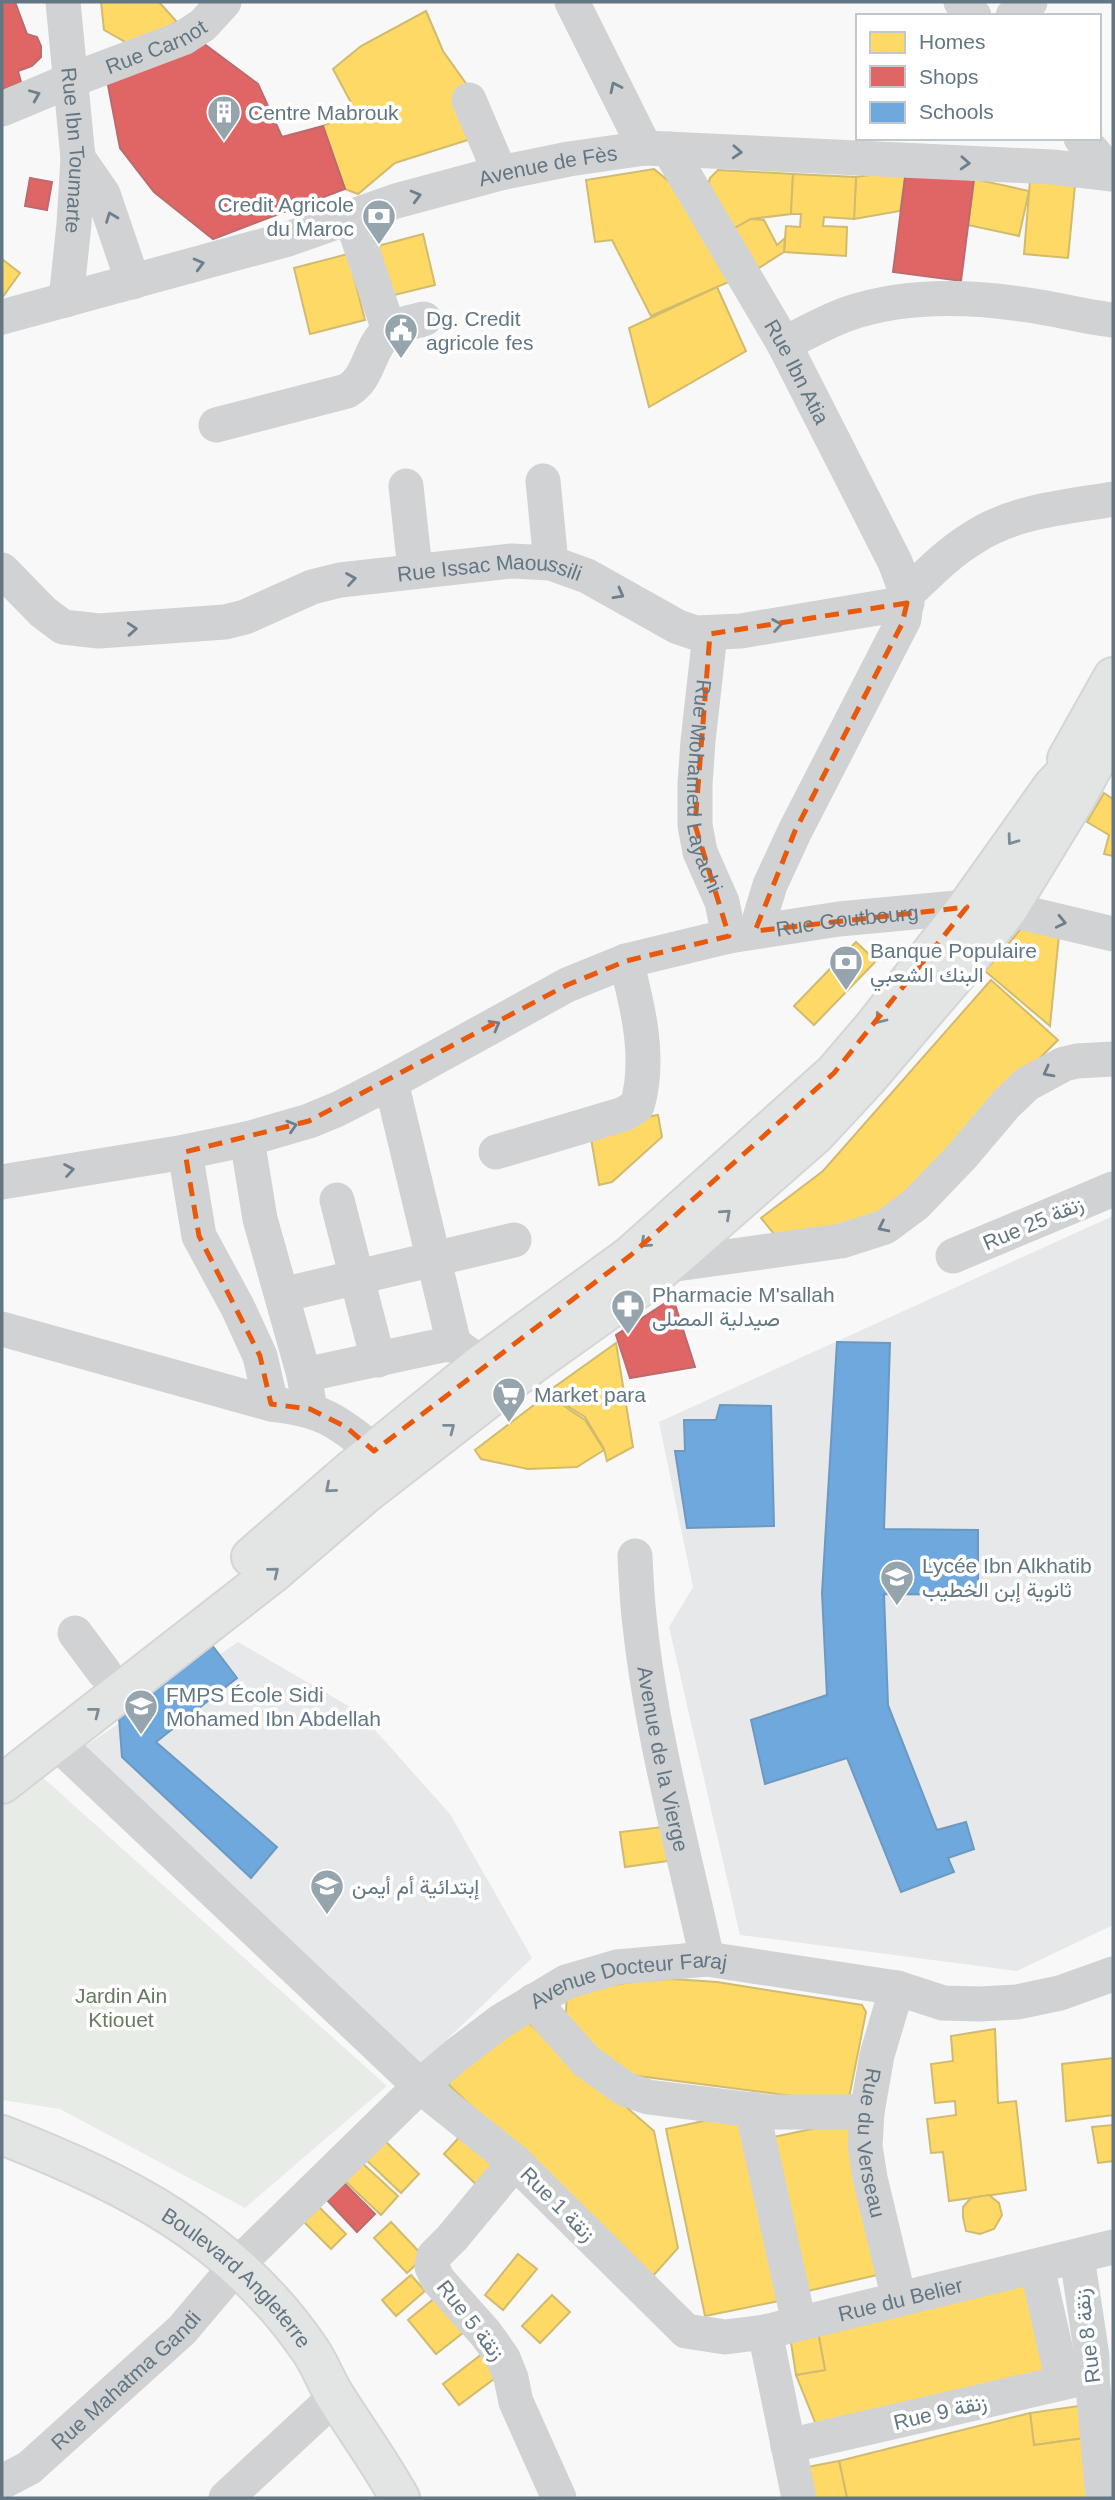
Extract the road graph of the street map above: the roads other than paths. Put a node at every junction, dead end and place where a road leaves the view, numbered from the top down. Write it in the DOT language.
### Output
graph roads {
  1 [pos="63,2"];
  2 [pos="224,2"];
  3 [pos="572,2"];
  4 [pos="1030,2"];
  5 [pos="1015,14"];
  6 [pos="69,81"];
  7 [pos="470,100"];
  8 [pos="2,110"];
  9 [pos="1083,140"];
  10 [pos="657,148"];
  11 [pos="78,158"];
  12 [pos="500,173"];
  13 [pos="1112,174"];
  14 [pos="351,217"];
  15 [pos="133,282"];
  16 [pos="66,300"];
  17 [pos="2,317"];
  18 [pos="424,319"];
  19 [pos="1113,320"];
  20 [pos="388,330"];
  21 [pos="784,344"];
  22 [pos="216,425"];
  23 [pos="543,481"];
  24 [pos="406,486"];
  25 [pos="1113,499"];
  26 [pos="551,563"];
  27 [pos="2,569"];
  28 [pos="415,570"];
  29 [pos="907,599"];
  30 [pos="710,634"];
  31 [pos="1113,677"];
  32 [pos="1113,711"];
  33 [pos="1113,729"];
  34 [pos="1113,757"];
  35 [pos="1065,791"];
  36 [pos="967,907"];
  37 [pos="1008,909"];
  38 [pos="743,933"];
  39 [pos="1113,934"];
  40 [pos="626,961"];
  41 [pos="1113,1059"];
  42 [pos="391,1082"];
  43 [pos="247,1139"];
  44 [pos="185,1152"];
  45 [pos="496,1152"];
  46 [pos="2,1182"];
  47 [pos="1113,1189"];
  48 [pos="337,1200"];
  49 [pos="514,1240"];
  50 [pos="953,1256"];
  51 [pos="433,1258"];
  52 [pos="669,1265"];
  53 [pos="357,1277"];
  54 [pos="282,1296"];
  55 [pos="2,1329"];
  56 [pos="467,1354"];
  57 [pos="378,1360"];
  58 [pos="304,1375"];
  59 [pos="271,1404"];
  60 [pos="310,1409"];
  61 [pos="374,1451"];
  62 [pos="635,1556"];
  63 [pos="75,1633"];
  64 [pos="104,1672"];
  65 [pos="57,1742"];
  66 [pos="2,1753"];
  67 [pos="2,1784"];
  68 [pos="707,1959"];
  69 [pos="1113,1974"];
  70 [pos="897,1989"];
  71 [pos="533,2001"];
  72 [pos="421,2086"];
  73 [pos="752,2109"];
  74 [pos="867,2112"];
  75 [pos="2,2135"];
  76 [pos="515,2162"];
  77 [pos="1113,2248"];
  78 [pos="1077,2257"];
  79 [pos="237,2265"];
  80 [pos="1037,2267"];
  81 [pos="899,2299"];
  82 [pos="799,2323"];
  83 [pos="686,2331"];
  84 [pos="765,2332"];
  85 [pos="1090,2367"];
  86 [pos="335,2397"];
  87 [pos="788,2446"];
  88 [pos="2,2482"];
  89 [pos="226,2498"];
  90 [pos="400,2498"];
  91 [pos="559,2498"];
  92 [pos="799,2498"];
  93 [pos="1103,2498"];
  1 -- 6 [label="street, Rue Ibn Toumarte"];
  2 -- 6 [label="street, Rue Carnot"];
  10 -- 3 [label="street, Rue Ibn Atia, one-way"];
  4 -- 5 [label="street"];
  8 -- 6 [label="street, Rue Carnot, one-way"];
  6 -- 11 [label="street, Rue Ibn Toumarte"];
  7 -- 12 [label="street"];
  9 -- 13 [label="street"];
  10 -- 12 [label="street, Avenue de Fès"];
  10 -- 13 [label="street, Avenue de Fès, one-way"];
  10 -- 21 [label="street, Rue Ibn Atia"];
  15 -- 11 [label="street, one-way"];
  11 -- 16 [label="street, Rue Ibn Toumarte"];
  14 -- 12 [label="street, Avenue de Fès, one-way"];
  15 -- 14 [label="street, Avenue de Fès, one-way"];
  14 -- 20 [label="street"];
  15 -- 16 [label="street, Avenue de Fès"];
  16 -- 17 [label="street, Avenue de Fès"];
  18 -- 20 [label="street"];
  19 -- 21 [label="street"];
  20 -- 22 [label="street"];
  21 -- 29 [label="street, Rue Ibn Atia"];
  23 -- 26 [label="street"];
  24 -- 28 [label="street"];
  25 -- 29 [label="street"];
  26 -- 28 [label="street, Rue Issac Maoussili"];
  26 -- 30 [label="street, Rue Issac Maoussili, one-way"];
  27 -- 28 [label="street, Rue Issac Maoussili, one-way"];
  30 -- 29 [label="street, Rue Issac Maoussili, one-way"];
  29 -- 38 [label="street"];
  30 -- 38 [label="street, Rue Mohamed Layachi"];
  31 -- 35 [label="main road"];
  32 -- 35 [label="main road"];
  33 -- 35 [label="main road"];
  34 -- 35 [label="main road"];
  35 -- 36 [label="main road, one-way"];
  35 -- 37 [label="main road"];
  36 -- 38 [label="street, Rue Goutbourg"];
  36 -- 56 [label="main road, one-way"];
  37 -- 39 [label="street, one-way"];
  52 -- 37 [label="main road, one-way"];
  38 -- 40 [label="street, Rue Goutbourg"];
  42 -- 40 [label="street, Rue Goutbourg, one-way"];
  40 -- 45 [label="street"];
  41 -- 52 [label="street, one-way"];
  43 -- 42 [label="street, Rue Goutbourg, one-way"];
  42 -- 51 [label="street"];
  43 -- 44 [label="street, Rue Goutbourg"];
  43 -- 54 [label="street"];
  46 -- 44 [label="street, Rue Goutbourg, one-way"];
  44 -- 59 [label="street"];
  47 -- 50 [label="street, Rue 25 زنقة"];
  48 -- 53 [label="street"];
  49 -- 51 [label="street"];
  51 -- 53 [label="street"];
  51 -- 56 [label="street"];
  65 -- 52 [label="main road, one-way"];
  53 -- 54 [label="street"];
  53 -- 57 [label="street"];
  54 -- 58 [label="street"];
  55 -- 59 [label="street"];
  56 -- 57 [label="street"];
  56 -- 61 [label="main road"];
  57 -- 58 [label="street"];
  58 -- 60 [label="street"];
  59 -- 60 [label="street"];
  60 -- 61 [label="street"];
  61 -- 64 [label="main road, one-way"];
  62 -- 68 [label="street, Avenue de la Vierge"];
  63 -- 64 [label="street"];
  64 -- 66 [label="main road"];
  65 -- 67 [label="main road"];
  65 -- 72 [label="street, Rue 1 زنقة"];
  68 -- 70 [label="street, Avenue Docteur Faraj"];
  68 -- 71 [label="street, Avenue Docteur Faraj"];
  69 -- 70 [label="street, Avenue Docteur Faraj"];
  70 -- 74 [label="street, Rue du Verseau"];
  71 -- 72 [label="street, Avenue Docteur Faraj"];
  71 -- 73 [label="street"];
  72 -- 76 [label="street, Rue 1 زنقة"];
  72 -- 79 [label="street, Avenue Docteur Faraj"];
  73 -- 74 [label="street"];
  73 -- 82 [label="street"];
  74 -- 81 [label="street, Rue du Verseau"];
  75 -- 79 [label="main road, Boulevard Angleterre"];
  76 -- 83 [label="street, Rue 1 زنقة"];
  76 -- 91 [label="street, Rue 5 زنقة"];
  77 -- 78 [label="street, Rue du Belier"];
  78 -- 80 [label="street, Rue du Belier"];
  78 -- 85 [label="street, Rue 8 زنقة"];
  79 -- 86 [label="main road, Boulevard Angleterre"];
  79 -- 88 [label="street, Rue Mahatma Gandi"];
  80 -- 81 [label="street, Rue du Belier"];
  80 -- 85 [label="street"];
  81 -- 82 [label="street, Rue du Belier"];
  82 -- 84 [label="street, Rue du Belier"];
  83 -- 84 [label="street, Rue du Belier"];
  84 -- 87 [label="street"];
  85 -- 87 [label="street, Rue 9 زنقة"];
  85 -- 93 [label="street, Rue 8 زنقة"];
  86 -- 89 [label="street"];
  86 -- 90 [label="main road, Boulevard Angleterre"];
  87 -- 92 [label="street"];
}
